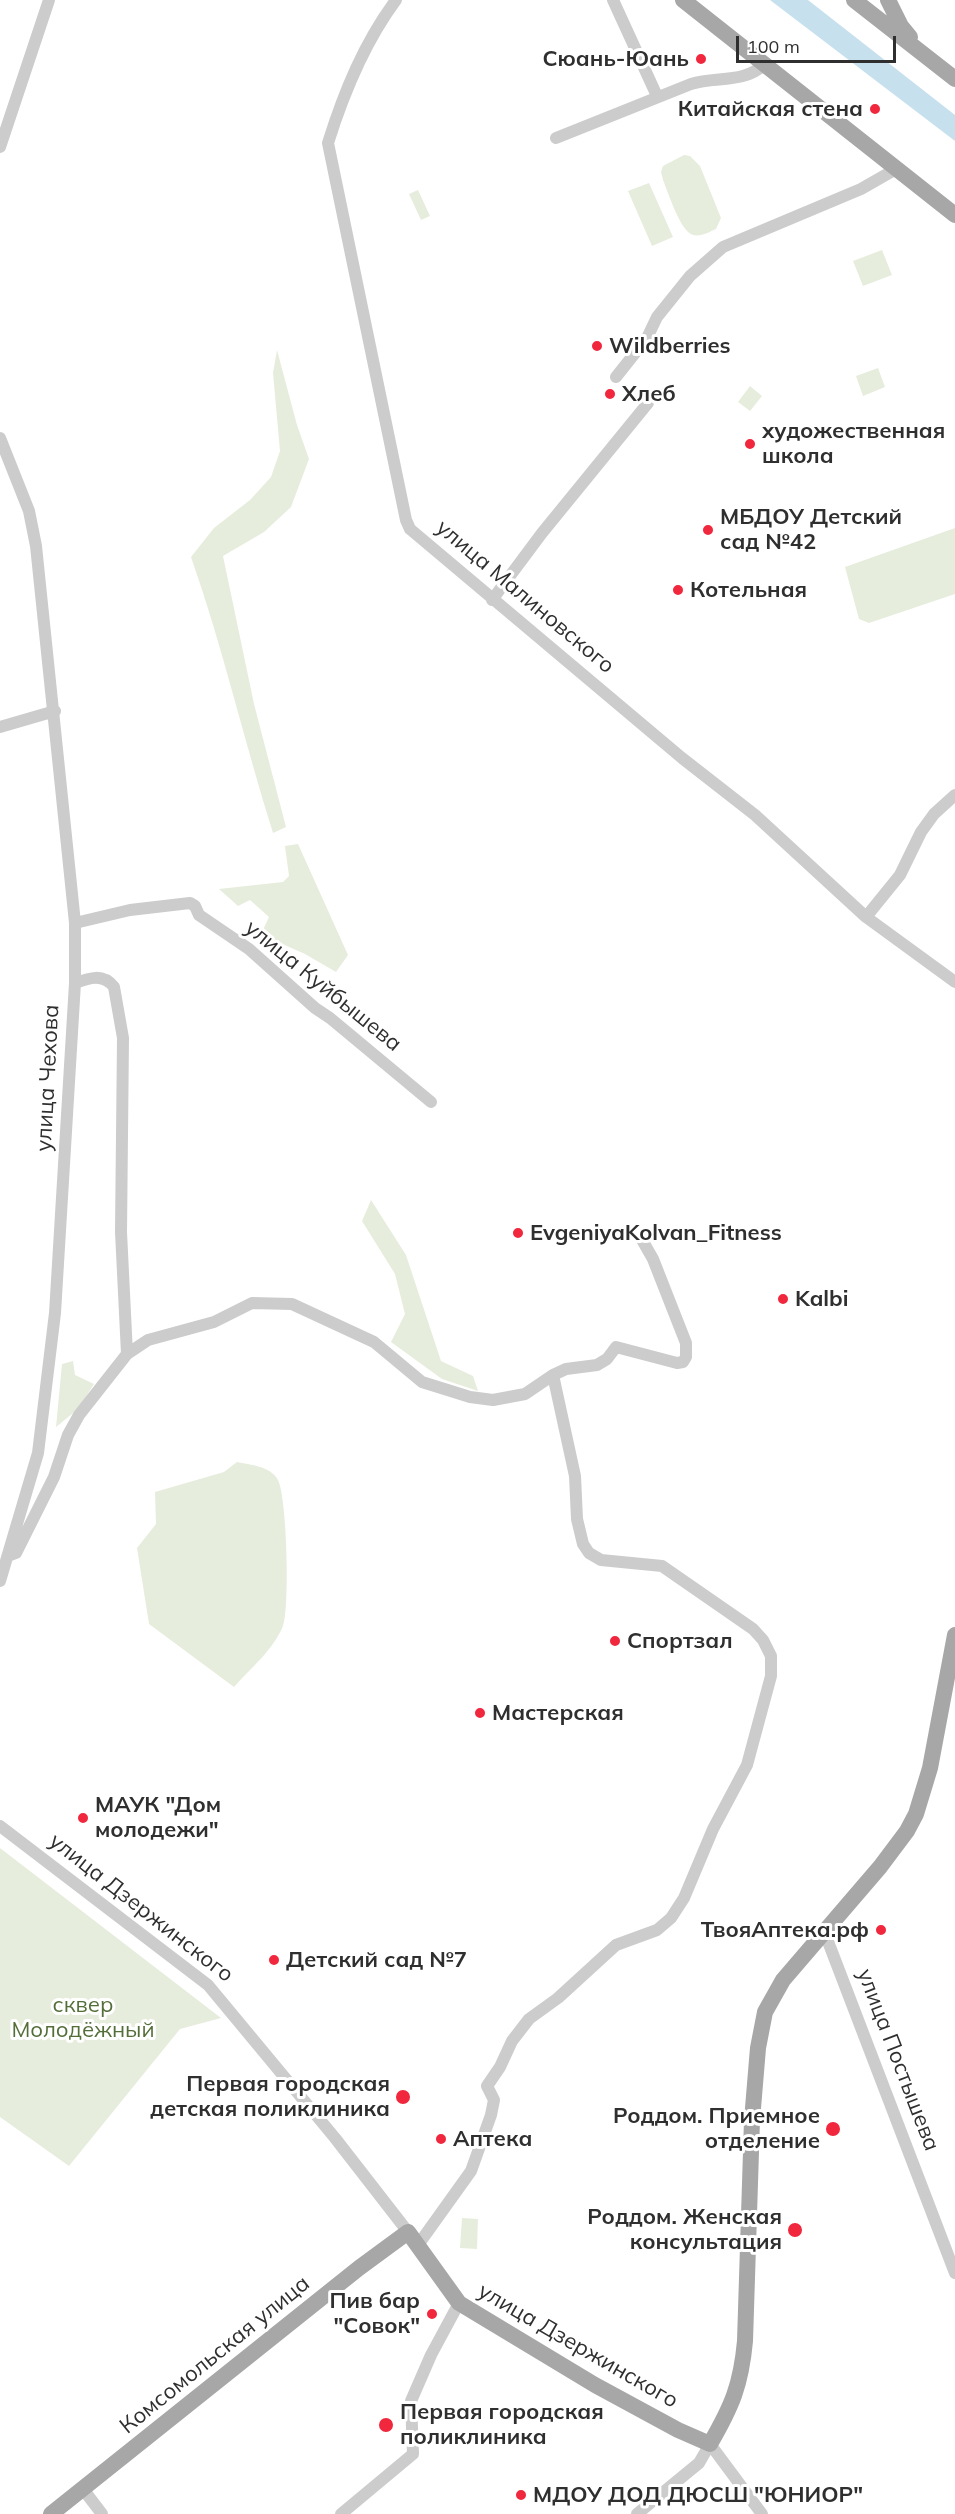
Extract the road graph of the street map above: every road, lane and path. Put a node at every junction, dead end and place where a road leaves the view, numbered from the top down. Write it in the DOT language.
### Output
graph roads {
  1 [pos="49,0"];
  2 [pos="396,0"];
  3 [pos="613,0"];
  4 [pos="683,0"];
  5 [pos="854,0"];
  6 [pos="888,0"];
  7 [pos="765,64"];
  8 [pos="938,66"];
  9 [pos="955,79"];
  10 [pos="657,96"];
  11 [pos="556,138"];
  12 [pos="0,147"];
  13 [pos="896,169"];
  14 [pos="955,215"];
  15 [pos="616,377"];
  16 [pos="648,403"];
  17 [pos="0,438"];
  18 [pos="492,600"];
  19 [pos="55,711"];
  20 [pos="0,727"];
  21 [pos="955,795"];
  22 [pos="866,917"];
  23 [pos="75,923"];
  24 [pos="955,982"];
  25 [pos="75,983"];
  26 [pos="431,1102"];
  27 [pos="641,1238"];
  28 [pos="127,1354"];
  29 [pos="553,1375"];
  30 [pos="8,1556"];
  31 [pos="0,1581"];
  32 [pos="955,1635"];
  33 [pos="0,1826"];
  34 [pos="824,1931"];
  35 [pos="413,2239"];
  36 [pos="955,2273"];
  37 [pos="459,2303"];
  38 [pos="710,2444"];
  39 [pos="83,2489"];
  40 [pos="51,2514"];
  41 [pos="102,2514"];
  42 [pos="341,2514"];
  43 [pos="637,2514"];
  44 [pos="762,2514"];
  1 -- 12 [label="street"];
  2 -- 18 [label="street, улица Малиновского"];
  3 -- 10 [label="street"];
  4 -- 7 [label="main road"];
  5 -- 8 [label="main road"];
  6 -- 8 [label="main road"];
  7 -- 10 [label="street"];
  7 -- 13 [label="main road"];
  8 -- 9 [label="main road"];
  10 -- 11 [label="street"];
  13 -- 14 [label="main road"];
  13 -- 15 [label="street"];
  16 -- 18 [label="street"];
  17 -- 19 [label="street"];
  18 -- 22 [label="street, улица Малиновского"];
  19 -- 20 [label="street"];
  19 -- 23 [label="street"];
  21 -- 22 [label="street"];
  22 -- 24 [label="street, улица Малиновского"];
  23 -- 25 [label="street"];
  23 -- 26 [label="street, улица Куйбышева"];
  25 -- 28 [label="street, улица Чехова"];
  25 -- 30 [label="street, улица Чехова"];
  27 -- 29 [label="street"];
  28 -- 29 [label="street"];
  28 -- 30 [label="street"];
  29 -- 35 [label="street"];
  30 -- 31 [label="street, улица Чехова"];
  32 -- 34 [label="main road"];
  33 -- 35 [label="street, улица Дзержинского"];
  34 -- 36 [label="street, улица Постышева"];
  34 -- 38 [label="main road"];
  35 -- 37 [label="main road, улица Дзержинского"];
  35 -- 39 [label="main road, Комсомольская улица"];
  37 -- 38 [label="main road, улица Дзержинского"];
  37 -- 42 [label="street"];
  38 -- 43 [label="street"];
  38 -- 44 [label="street, улица Дзержинского"];
  39 -- 40 [label="main road, Комсомольская улица"];
  39 -- 41 [label="street"];
}
